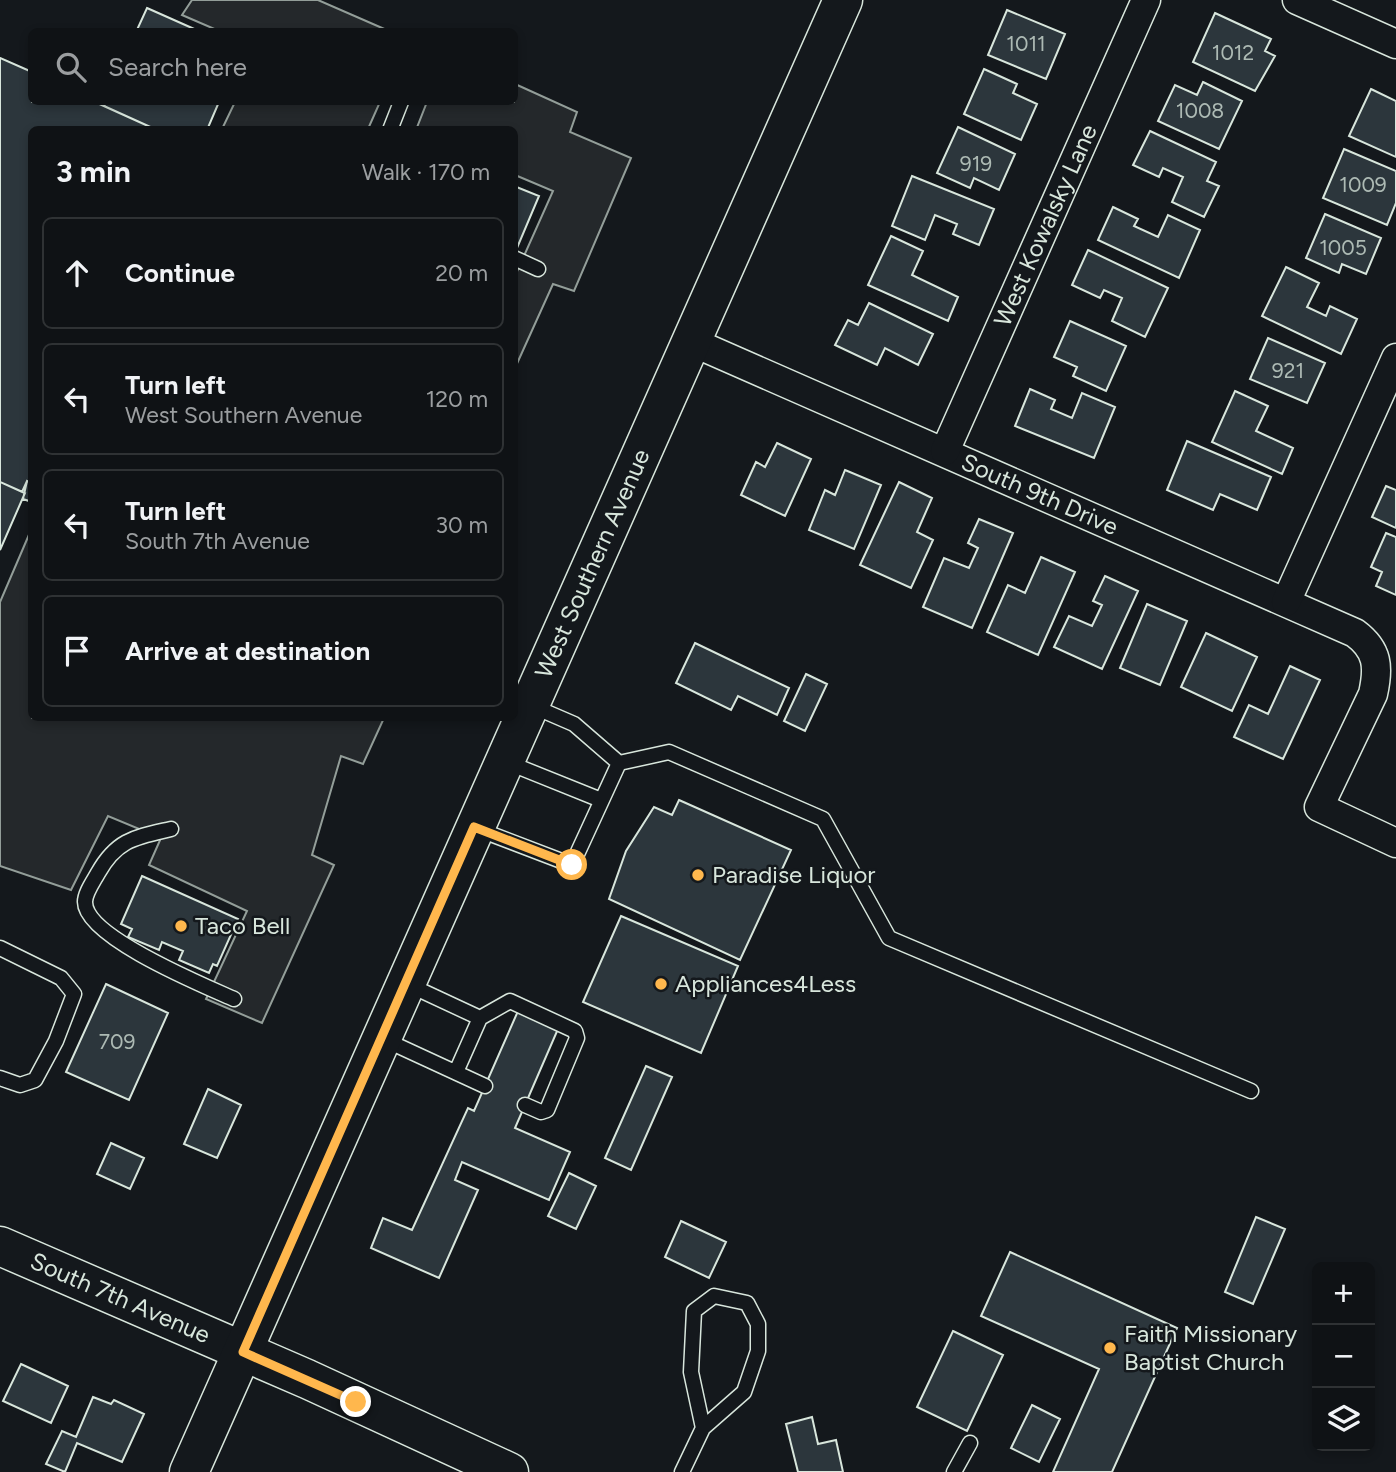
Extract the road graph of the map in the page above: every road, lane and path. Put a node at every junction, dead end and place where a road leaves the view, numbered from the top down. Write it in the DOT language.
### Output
graph roads {
  1 [pos="843,0"];
  2 [pos="1146,0"];
  3 [pos="1297,0"];
  4 [pos="1396,44"];
  5 [pos="400,105"];
  6 [pos="392,126"];
  7 [pos="518,260"];
  8 [pos="538,269"];
  9 [pos="690,341"];
  10 [pos="1396,358"];
  11 [pos="945,451"];
  12 [pos="1286,603"];
  13 [pos="529,705"];
  14 [pos="504,761"];
  15 [pos="619,763"];
  16 [pos="601,800"];
  17 [pos="474,827"];
  18 [pos="171,829"];
  19 [pos="1396,843"];
  20 [pos="0,948"];
  21 [pos="405,984"];
  22 [pos="234,999"];
  23 [pos="480,1018"];
  24 [pos="381,1038"];
  25 [pos="456,1072"];
  26 [pos="0,1077"];
  27 [pos="485,1086"];
  28 [pos="1251,1091"];
  29 [pos="525,1105"];
  30 [pos="0,1246"];
  31 [pos="243,1352"];
  32 [pos="703,1428"];
  33 [pos="970,1443"];
  34 [pos="189,1472"];
  35 [pos="509,1472"];
  36 [pos="682,1472"];
  37 [pos="954,1472"];
  1 -- 9 [label="main road, West Southern Avenue"];
  2 -- 11 [label="street, West Kowalsky Lane"];
  3 -- 4 [label="street"];
  5 -- 6 [label="lane"];
  7 -- 8 [label="lane"];
  9 -- 11 [label="street, South 9th Drive"];
  9 -- 13 [label="main road, West Southern Avenue"];
  10 -- 12 [label="street"];
  11 -- 12 [label="street, South 9th Drive"];
  12 -- 19 [label="street, South 9th Drive"];
  13 -- 14 [label="main road, West Southern Avenue"];
  13 -- 15 [label="lane"];
  14 -- 16 [label="lane"];
  14 -- 17 [label="main road, West Southern Avenue"];
  15 -- 16 [label="lane"];
  15 -- 28 [label="lane"];
  16 -- 17 [label="lane"];
  17 -- 21 [label="main road, West Southern Avenue"];
  18 -- 22 [label="lane"];
  20 -- 26 [label="lane"];
  21 -- 23 [label="lane"];
  21 -- 24 [label="main road, West Southern Avenue"];
  23 -- 25 [label="lane"];
  23 -- 29 [label="lane"];
  24 -- 25 [label="lane"];
  24 -- 31 [label="main road, West Southern Avenue"];
  25 -- 27 [label="lane"];
  30 -- 31 [label="main road, South 7th Avenue"];
  31 -- 34 [label="main road, West Southern Avenue"];
  31 -- 35 [label="main road, South 7th Avenue"];
  32 -- 32 [label="lane"];
  32 -- 36 [label="lane"];
  33 -- 37 [label="lane"];
}
